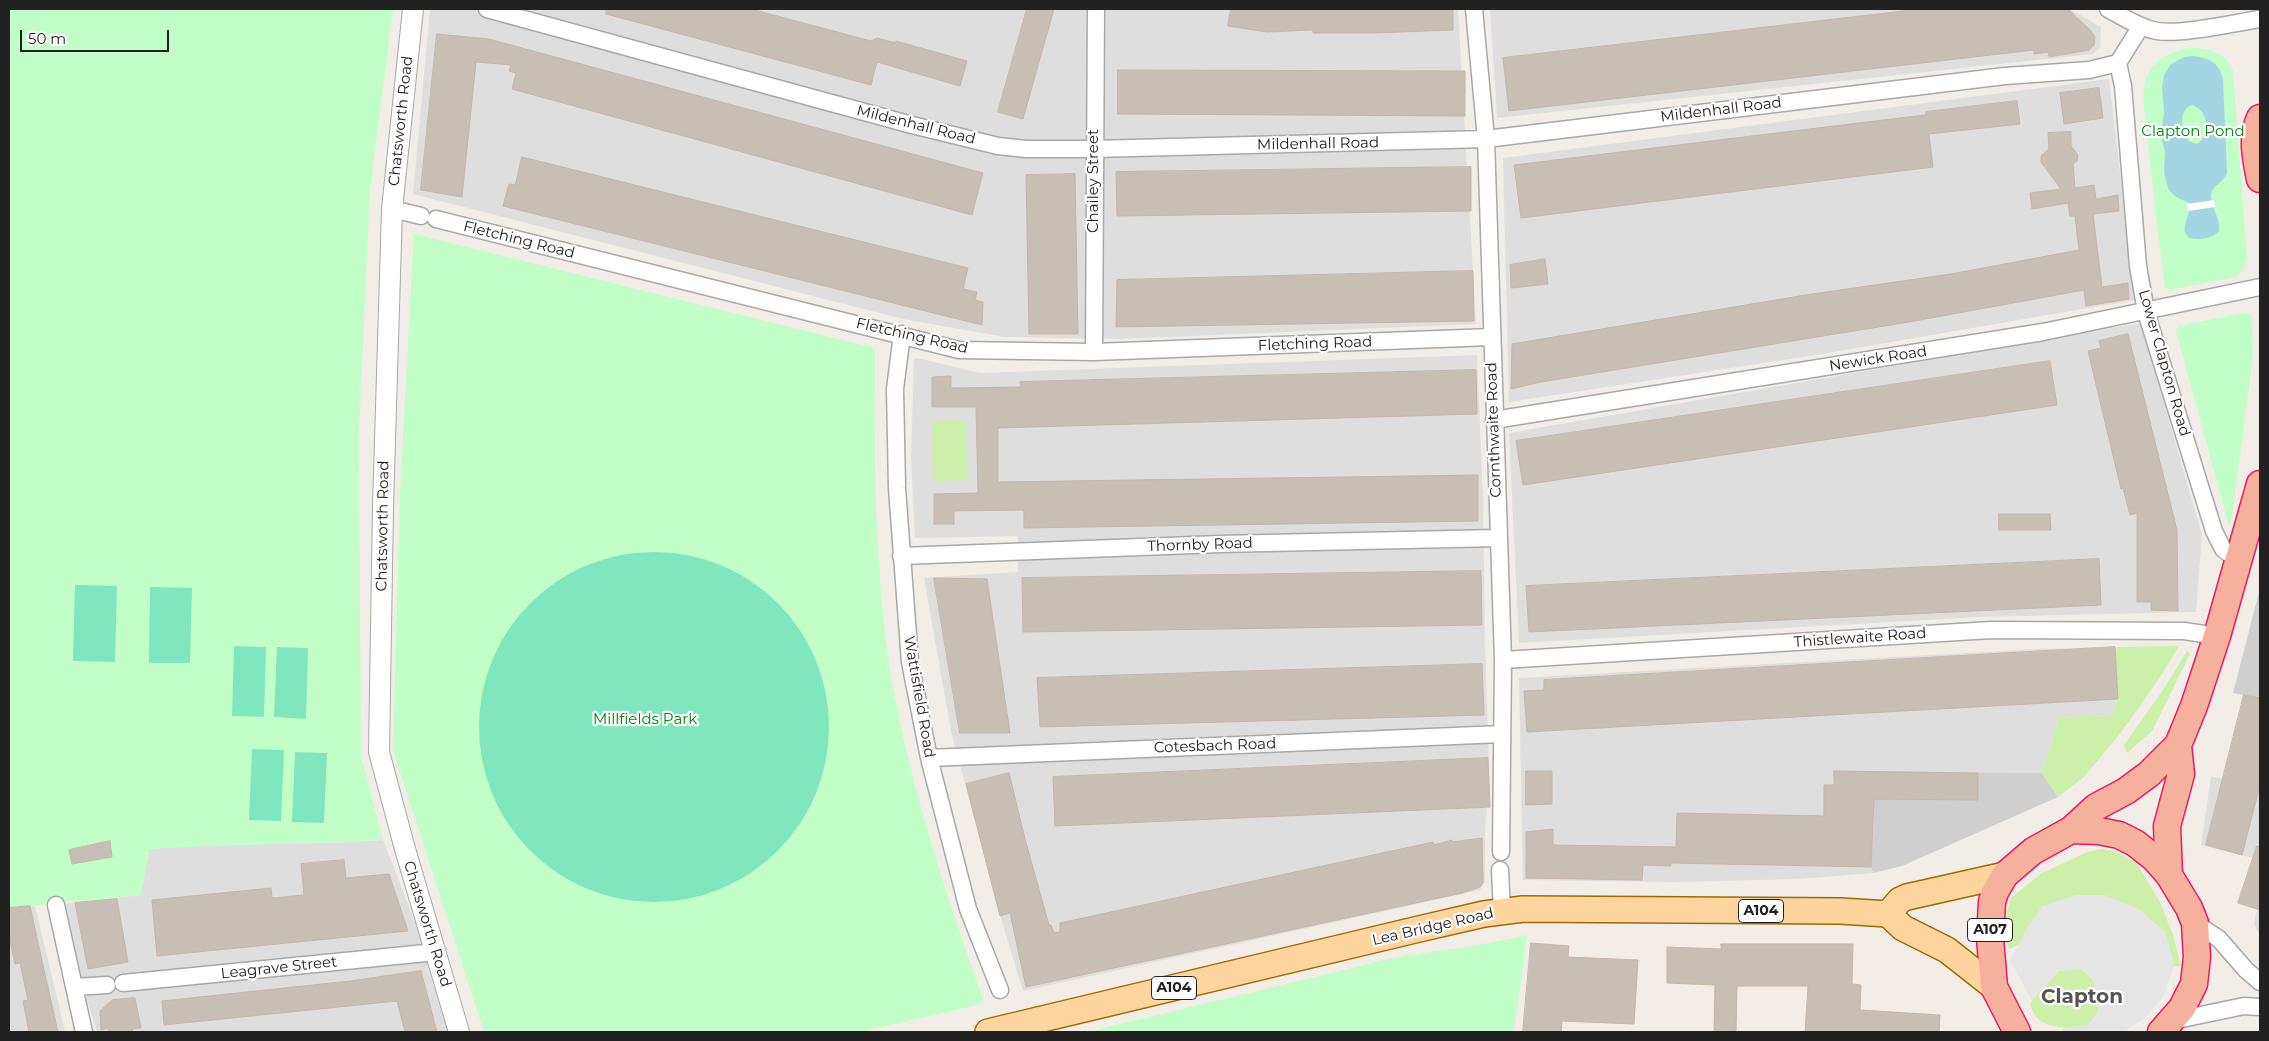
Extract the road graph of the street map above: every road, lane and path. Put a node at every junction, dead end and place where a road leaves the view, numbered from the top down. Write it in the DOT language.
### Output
graph roads {
  1 [pos="414,9"];
  2 [pos="487,9"];
  3 [pos="1096,9"];
  4 [pos="1474,9"];
  5 [pos="2108,9"];
  6 [pos="2260,19"];
  7 [pos="2141,26"];
  8 [pos="2118,63"];
  9 [pos="2260,118"];
  10 [pos="1486,139"];
  11 [pos="1094,149"];
  12 [pos="2260,179"];
  13 [pos="392,209"];
  14 [pos="2260,287"];
  15 [pos="2146,312"];
  16 [pos="902,334"];
  17 [pos="1491,337"];
  18 [pos="1094,352"];
  19 [pos="1494,420"];
  20 [pos="2260,484"];
  21 [pos="1498,538"];
  22 [pos="901,556"];
  23 [pos="2239,560"];
  24 [pos="2217,636"];
  25 [pos="1503,660"];
  26 [pos="1502,734"];
  27 [pos="2178,745"];
  28 [pos="929,758"];
  29 [pos="2071,830"];
  30 [pos="1501,852"];
  31 [pos="1500,870"];
  32 [pos="2005,875"];
  33 [pos="2169,875"];
  34 [pos="56,905"];
  35 [pos="1502,912"];
  36 [pos="1888,914"];
  37 [pos="2195,923"];
  38 [pos="436,952"];
  39 [pos="2260,982"];
  40 [pos="74,987"];
  41 [pos="1994,987"];
  42 [pos="1000,990"];
  43 [pos="2260,1007"];
  44 [pos="2166,1027"];
  45 [pos="84,1032"];
  46 [pos="460,1032"];
  47 [pos="988,1032"];
  48 [pos="2017,1032"];
  1 -- 13 [label="street, Chatsworth Road"];
  2 -- 11 [label="street, Mildenhall Road"];
  3 -- 11 [label="street, Chailey Street"];
  4 -- 10 [label="street, Cornthwaite Road"];
  5 -- 7 [label="street"];
  6 -- 7 [label="street"];
  7 -- 8 [label="street"];
  8 -- 10 [label="street, Mildenhall Road"];
  8 -- 15 [label="street, Lower Clapton Road"];
  9 -- 12 [label="highway"];
  10 -- 11 [label="street, Mildenhall Road"];
  10 -- 17 [label="street, Cornthwaite Road"];
  11 -- 18 [label="street, Chailey Street"];
  13 -- 16 [label="street, Fletching Road"];
  13 -- 38 [label="street, Chatsworth Road"];
  14 -- 15 [label="street, Newick Road"];
  15 -- 19 [label="street, Newick Road"];
  15 -- 23 [label="street, Lower Clapton Road"];
  16 -- 18 [label="street, Fletching Road"];
  16 -- 22 [label="street, Wattisfield Road"];
  17 -- 18 [label="street, Fletching Road"];
  17 -- 19 [label="street, Cornthwaite Road"];
  19 -- 21 [label="street, Cornthwaite Road"];
  20 -- 23 [label="highway, A107"];
  21 -- 22 [label="street, Thornby Road"];
  21 -- 25 [label="street, Cornthwaite Road"];
  22 -- 28 [label="street, Wattisfield Road"];
  23 -- 24 [label="highway, A107"];
  24 -- 25 [label="street, Thistlewaite Road"];
  24 -- 27 [label="highway, A107"];
  25 -- 26 [label="street, Cornthwaite Road"];
  26 -- 28 [label="street, Cotesbach Road"];
  26 -- 30 [label="street, Cornthwaite Road"];
  27 -- 29 [label="highway, A107"];
  27 -- 33 [label="highway, A107"];
  28 -- 42 [label="street, Wattisfield Road"];
  29 -- 32 [label="highway, A107"];
  29 -- 33 [label="highway"];
  31 -- 35 [label="street"];
  32 -- 36 [label="main road"];
  32 -- 41 [label="highway, A107"];
  33 -- 37 [label="highway, A107"];
  34 -- 40 [label="street"];
  35 -- 36 [label="main road, Lea Bridge Road / A104"];
  35 -- 47 [label="main road, Lea Bridge Road / A104"];
  36 -- 41 [label="main road"];
  37 -- 39 [label="street"];
  37 -- 44 [label="highway, A107"];
  38 -- 40 [label="street, Leagrave Street"];
  38 -- 46 [label="street, Chatsworth Road"];
  40 -- 45 [label="street"];
  41 -- 48 [label="highway, A107"];
  43 -- 44 [label="street"];
}
